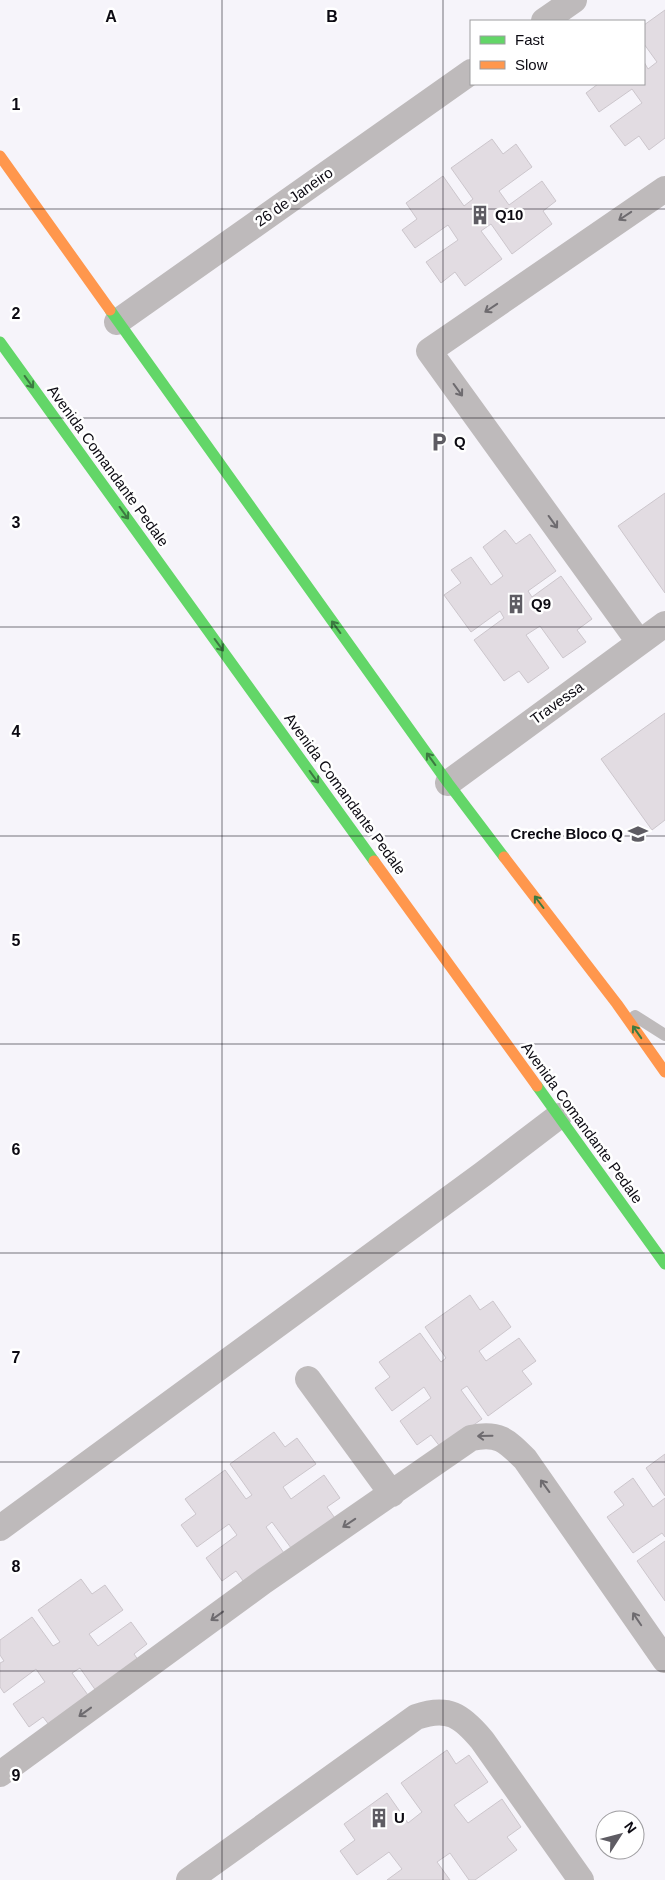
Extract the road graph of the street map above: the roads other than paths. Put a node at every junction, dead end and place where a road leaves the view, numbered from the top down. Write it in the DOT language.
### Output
graph roads {
  1 [pos="574,0"];
  2 [pos="545,20"];
  3 [pos="470,73"];
  4 [pos="0,156"];
  5 [pos="665,189"];
  6 [pos="118,322"];
  7 [pos="0,342"];
  8 [pos="665,624"];
  9 [pos="639,642"];
  10 [pos="448,783"];
  11 [pos="617,1004"];
  12 [pos="665,1035"];
  13 [pos="665,1072"];
  14 [pos="559,1116"];
  15 [pos="665,1264"];
  16 [pos="308,1379"];
  17 [pos="392,1494"];
  18 [pos="0,1528"];
  19 [pos="665,1660"];
  20 [pos="0,1774"];
  21 [pos="190,1880"];
  22 [pos="581,1880"];
  1 -- 2 [label="street"];
  3 -- 6 [label="street, 26 de Janeiro"];
  4 -- 6 [label="street"];
  5 -- 9 [label="street, one-way"];
  10 -- 6 [label="street, one-way"];
  7 -- 14 [label="street, Avenida Comandante Pedale, one-way"];
  8 -- 9 [label="street, Travessa"];
  9 -- 10 [label="street, Travessa"];
  11 -- 10 [label="street, one-way"];
  11 -- 12 [label="lane"];
  13 -- 11 [label="street, one-way"];
  14 -- 15 [label="street, Avenida Comandante Pedale"];
  14 -- 18 [label="street"];
  16 -- 17 [label="street"];
  19 -- 17 [label="street, one-way"];
  17 -- 20 [label="street, one-way"];
  21 -- 22 [label="street"];
}
